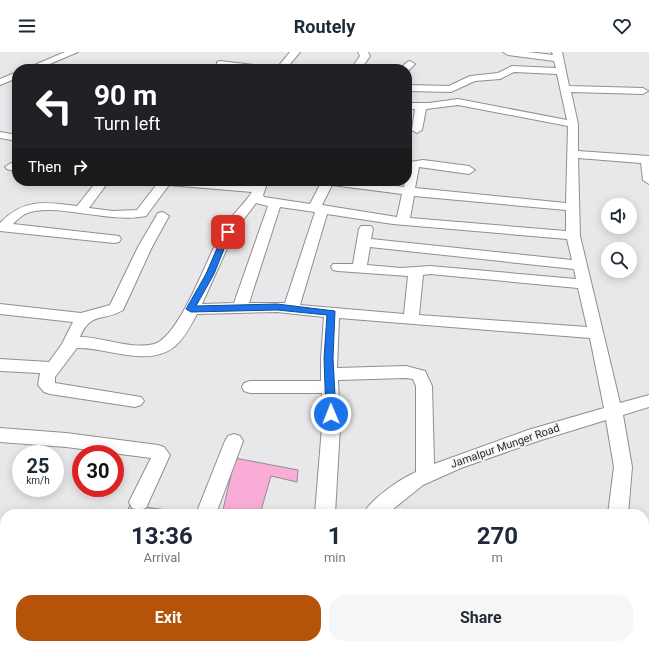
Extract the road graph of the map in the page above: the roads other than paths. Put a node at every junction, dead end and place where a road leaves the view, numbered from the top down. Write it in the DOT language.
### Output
graph roads {
  1 [pos="73,52"];
  2 [pos="295,52"];
  3 [pos="363,52"];
  4 [pos="508,52"];
  5 [pos="559,60"];
  6 [pos="43,64"];
  7 [pos="285,64"];
  8 [pos="359,64"];
  9 [pos="12,77"];
  10 [pos="0,82"];
  11 [pos="412,88"];
  12 [pos="446,89"];
  13 [pos="565,89"];
  14 [pos="643,90"];
  15 [pos="453,102"];
  16 [pos="412,106"];
  17 [pos="421,106"];
  18 [pos="573,124"];
  19 [pos="417,130"];
  20 [pos="0,135"];
  21 [pos="12,137"];
  22 [pos="574,154"];
  23 [pos="647,160"];
  24 [pos="412,168"];
  25 [pos="469,170"];
  26 [pos="649,180"];
  27 [pos="99,186"];
  28 [pos="162,186"];
  29 [pos="232,186"];
  30 [pos="326,186"];
  31 [pos="370,186"];
  32 [pos="409,186"];
  33 [pos="259,188"];
  34 [pos="409,191"];
  35 [pos="276,202"];
  36 [pos="572,207"];
  37 [pos="318,208"];
  38 [pos="80,210"];
  39 [pos="163,216"];
  40 [pos="403,221"];
  41 [pos="1,227"];
  42 [pos="573,236"];
  43 [pos="114,239"];
  44 [pos="579,265"];
  45 [pos="338,267"];
  46 [pos="359,268"];
  47 [pos="416,271"];
  48 [pos="584,284"];
  49 [pos="240,307"];
  50 [pos="291,308"];
  51 [pos="0,309"];
  52 [pos="191,309"];
  53 [pos="332,313"];
  54 [pos="83,318"];
  55 [pos="411,319"];
  56 [pos="596,333"];
  57 [pos="69,346"];
  58 [pos="0,365"];
  59 [pos="53,368"];
  60 [pos="330,381"];
  61 [pos="250,387"];
  62 [pos="649,400"];
  63 [pos="135,401"];
  64 [pos="613,411"];
  65 [pos="0,435"];
  66 [pos="234,441"];
  67 [pos="425,476"];
  68 [pos="139,502"];
  69 [pos="208,509"];
  70 [pos="325,509"];
  71 [pos="379,509"];
  72 [pos="619,509"];
  1 -- 6 [label="street"];
  2 -- 7 [label="street"];
  3 -- 8 [label="street"];
  4 -- 5 [label="street"];
  5 -- 12 [label="street"];
  5 -- 13 [label="street"];
  9 -- 10 [label="street"];
  11 -- 12 [label="street"];
  12 -- 15 [label="street"];
  13 -- 14 [label="street"];
  13 -- 18 [label="street"];
  15 -- 17 [label="street"];
  15 -- 18 [label="street"];
  16 -- 17 [label="street"];
  17 -- 19 [label="street"];
  18 -- 22 [label="street"];
  20 -- 21 [label="street"];
  22 -- 23 [label="street"];
  22 -- 36 [label="street"];
  23 -- 26 [label="street"];
  24 -- 25 [label="street"];
  27 -- 38 [label="street"];
  28 -- 38 [label="street"];
  29 -- 33 [label="street"];
  30 -- 37 [label="street"];
  31 -- 34 [label="street"];
  32 -- 34 [label="street"];
  33 -- 35 [label="street"];
  33 -- 52 [label="street"];
  34 -- 36 [label="street"];
  34 -- 40 [label="street"];
  35 -- 37 [label="street"];
  35 -- 49 [label="street"];
  36 -- 42 [label="street"];
  37 -- 40 [label="street"];
  37 -- 50 [label="street"];
  38 -- 41 [label="street"];
  39 -- 54 [label="street"];
  40 -- 42 [label="street"];
  41 -- 43 [label="street"];
  42 -- 44 [label="street"];
  44 -- 46 [label="street"];
  44 -- 48 [label="street"];
  45 -- 46 [label="street"];
  46 -- 47 [label="street"];
  47 -- 48 [label="street"];
  47 -- 55 [label="street"];
  48 -- 56 [label="street"];
  49 -- 50 [label="street"];
  49 -- 52 [label="street"];
  50 -- 53 [label="street"];
  51 -- 54 [label="street"];
  52 -- 57 [label="street"];
  53 -- 55 [label="street"];
  53 -- 60 [label="street"];
  54 -- 57 [label="street"];
  55 -- 56 [label="street"];
  56 -- 64 [label="street"];
  57 -- 59 [label="street"];
  58 -- 59 [label="street"];
  59 -- 63 [label="street"];
  60 -- 61 [label="street"];
  60 -- 67 [label="street"];
  60 -- 70 [label="street"];
  62 -- 64 [label="street, Jamalpur Munger Road"];
  64 -- 67 [label="street, Jamalpur Munger Road"];
  64 -- 72 [label="street"];
  65 -- 68 [label="street"];
  66 -- 69 [label="street"];
  67 -- 71 [label="street, Jamalpur Munger Road"];
}
